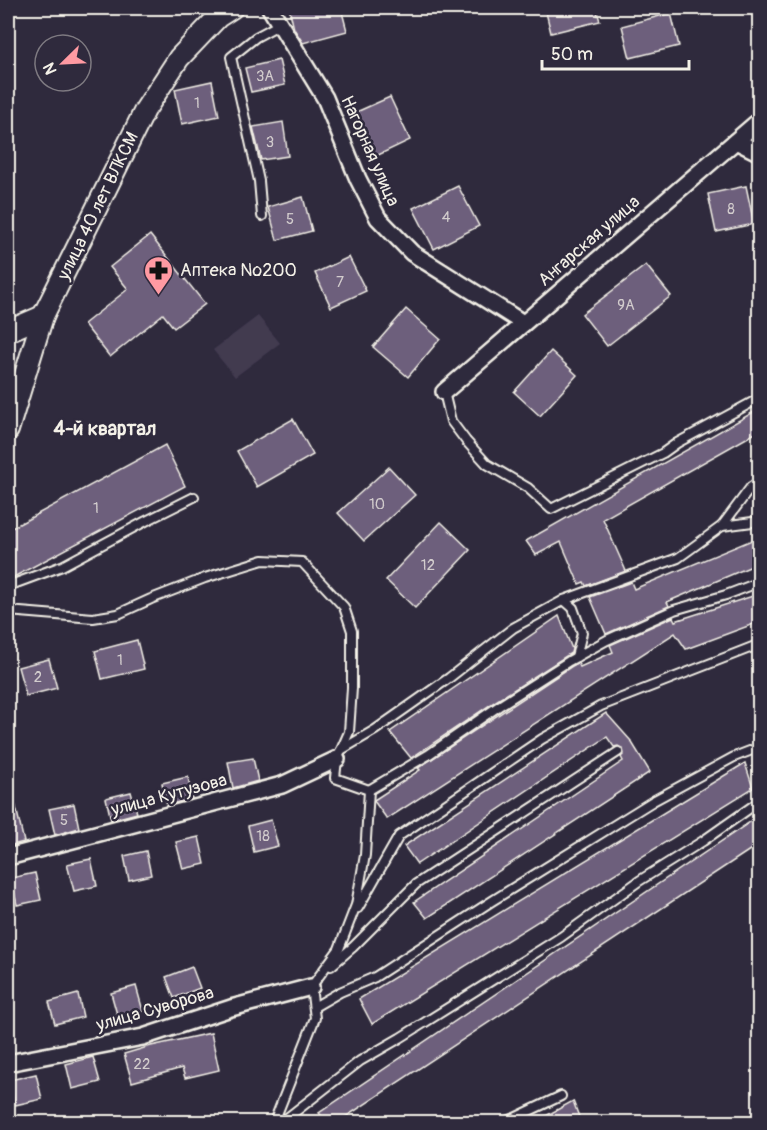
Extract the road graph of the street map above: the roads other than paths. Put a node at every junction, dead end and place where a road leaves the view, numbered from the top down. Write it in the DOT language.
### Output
graph roads {
  1 [pos="232,8"];
  2 [pos="270,8"];
  3 [pos="480,8"];
  4 [pos="490,8"];
  5 [pos="280,24"];
  6 [pos="759,120"];
  7 [pos="736,141"];
  8 [pos="759,153"];
  9 [pos="262,216"];
  10 [pos="43,316"];
  11 [pos="523,323"];
  12 [pos="8,331"];
  13 [pos="444,392"];
  14 [pos="759,398"];
  15 [pos="8,430"];
  16 [pos="759,481"];
  17 [pos="194,497"];
  18 [pos="759,521"];
  19 [pos="722,526"];
  20 [pos="759,582"];
  21 [pos="8,586"];
  22 [pos="564,600"];
  23 [pos="8,611"];
  24 [pos="759,644"];
  25 [pos="576,657"];
  26 [pos="759,747"];
  27 [pos="618,752"];
  28 [pos="339,754"];
  29 [pos="369,790"];
  30 [pos="759,801"];
  31 [pos="8,857"];
  32 [pos="348,925"];
  33 [pos="315,982"];
  34 [pos="314,1007"];
  35 [pos="8,1063"];
  36 [pos="561,1096"];
  37 [pos="274,1122"];
  38 [pos="282,1122"];
  39 [pos="506,1122"];
  1 -- 10 [label="street, улица 40 лет ВЛКСМ"];
  2 -- 5 [label="street, Нагорная улица"];
  3 -- 4 [label="lane"];
  5 -- 9 [label="lane"];
  5 -- 11 [label="street, Нагорная улица"];
  6 -- 7 [label="street, Ангарская улица"];
  7 -- 8 [label="street"];
  7 -- 11 [label="street, Ангарская улица"];
  10 -- 12 [label="street"];
  10 -- 15 [label="street, улица 40 лет ВЛКСМ"];
  11 -- 13 [label="street, Ангарская улица"];
  13 -- 14 [label="lane"];
  16 -- 19 [label="lane"];
  17 -- 21 [label="lane"];
  18 -- 19 [label="lane"];
  19 -- 22 [label="lane"];
  20 -- 25 [label="lane"];
  22 -- 25 [label="lane"];
  22 -- 28 [label="lane"];
  23 -- 28 [label="lane"];
  24 -- 32 [label="lane"];
  25 -- 29 [label="lane"];
  26 -- 34 [label="lane"];
  27 -- 33 [label="lane"];
  28 -- 29 [label="lane"];
  28 -- 31 [label="street, улица Кутузова"];
  29 -- 32 [label="lane"];
  30 -- 38 [label="lane"];
  32 -- 33 [label="lane"];
  33 -- 34 [label="lane"];
  33 -- 35 [label="street, улица Суворова"];
  34 -- 37 [label="lane"];
  36 -- 39 [label="lane"];
}
